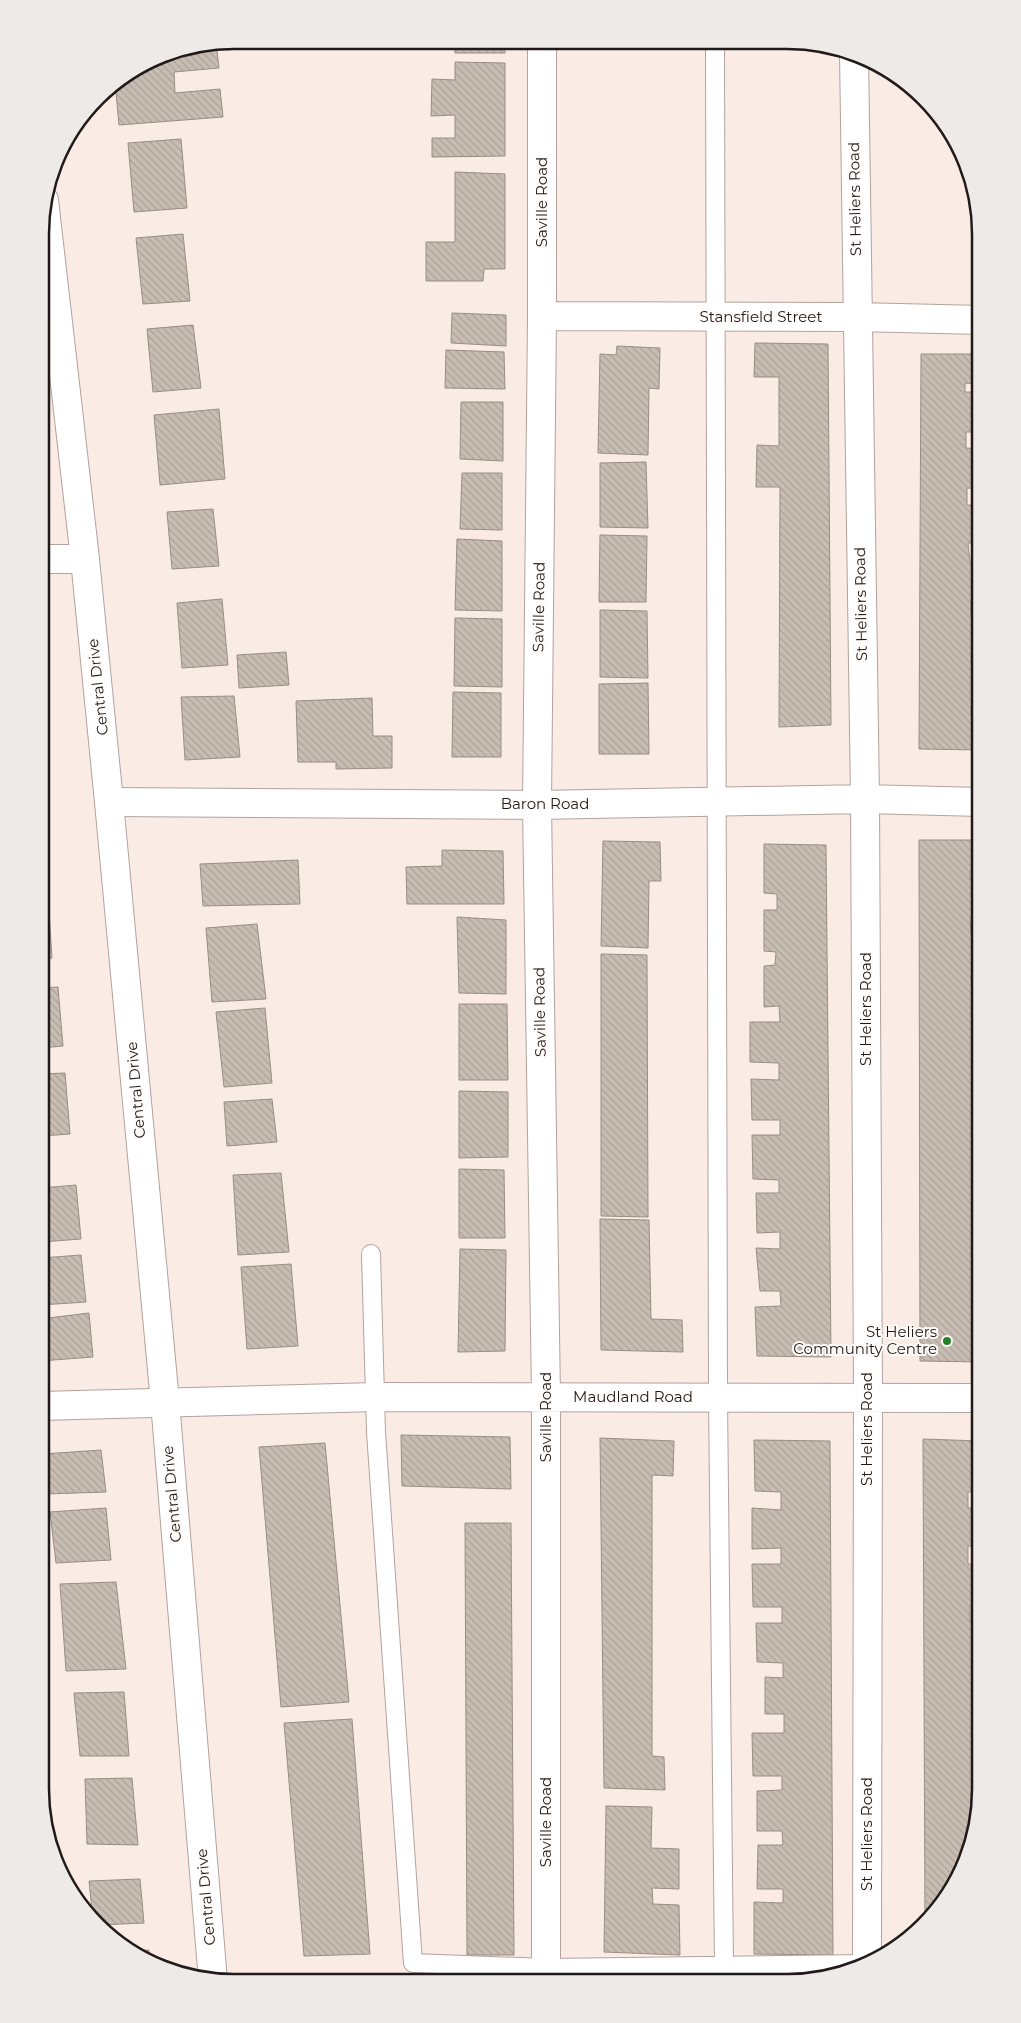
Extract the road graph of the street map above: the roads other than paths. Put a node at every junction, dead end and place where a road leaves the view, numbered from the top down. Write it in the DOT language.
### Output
graph roads {
  1 [pos="542,49"];
  2 [pos="715,49"];
  3 [pos="854,62"];
  4 [pos="49,244"];
  5 [pos="542,316"];
  6 [pos="857,316"];
  7 [pos="714,317"];
  8 [pos="972,320"];
  9 [pos="49,559"];
  10 [pos="85,559"];
  11 [pos="865,799"];
  12 [pos="109,802"];
  13 [pos="716,802"];
  14 [pos="972,802"];
  15 [pos="537,804"];
  16 [pos="371,1254"];
  17 [pos="376,1397"];
  18 [pos="546,1397"];
  19 [pos="718,1397"];
  20 [pos="868,1397"];
  21 [pos="972,1398"];
  22 [pos="165,1402"];
  23 [pos="49,1406"];
  24 [pos="867,1956"];
  25 [pos="846,1964"];
  26 [pos="724,1967"];
  27 [pos="212,1973"];
  28 [pos="535,1974"];
  29 [pos="546,1974"];
  30 [pos="568,1974"];
  1 -- 5 [label="street, Saville Road"];
  2 -- 7 [label="lane"];
  3 -- 6 [label="street, St Heliers Road"];
  4 -- 10 [label="street, Central Drive"];
  5 -- 7 [label="street, Stansfield Street"];
  5 -- 15 [label="street, Saville Road"];
  6 -- 7 [label="street, Stansfield Street"];
  6 -- 8 [label="street, Stansfield Street"];
  6 -- 11 [label="street, St Heliers Road"];
  7 -- 13 [label="lane"];
  9 -- 10 [label="street"];
  10 -- 12 [label="street, Central Drive"];
  11 -- 13 [label="street, Baron Road"];
  11 -- 14 [label="street, Baron Road"];
  11 -- 20 [label="street, St Heliers Road"];
  12 -- 15 [label="street, Baron Road"];
  12 -- 22 [label="street, Central Drive"];
  13 -- 15 [label="street, Baron Road"];
  13 -- 19 [label="lane"];
  15 -- 18 [label="street, Saville Road"];
  16 -- 17 [label="lane"];
  17 -- 18 [label="street, Maudland Road"];
  17 -- 22 [label="street, Maudland Road"];
  17 -- 28 [label="lane"];
  18 -- 19 [label="street, Maudland Road"];
  18 -- 29 [label="street, Saville Road"];
  19 -- 20 [label="street, Maudland Road"];
  19 -- 26 [label="lane"];
  20 -- 21 [label="street, Maudland Road"];
  20 -- 24 [label="street, St Heliers Road"];
  22 -- 23 [label="street, Maudland Road"];
  22 -- 27 [label="street, Central Drive"];
  25 -- 26 [label="lane"];
  26 -- 30 [label="lane"];
}
